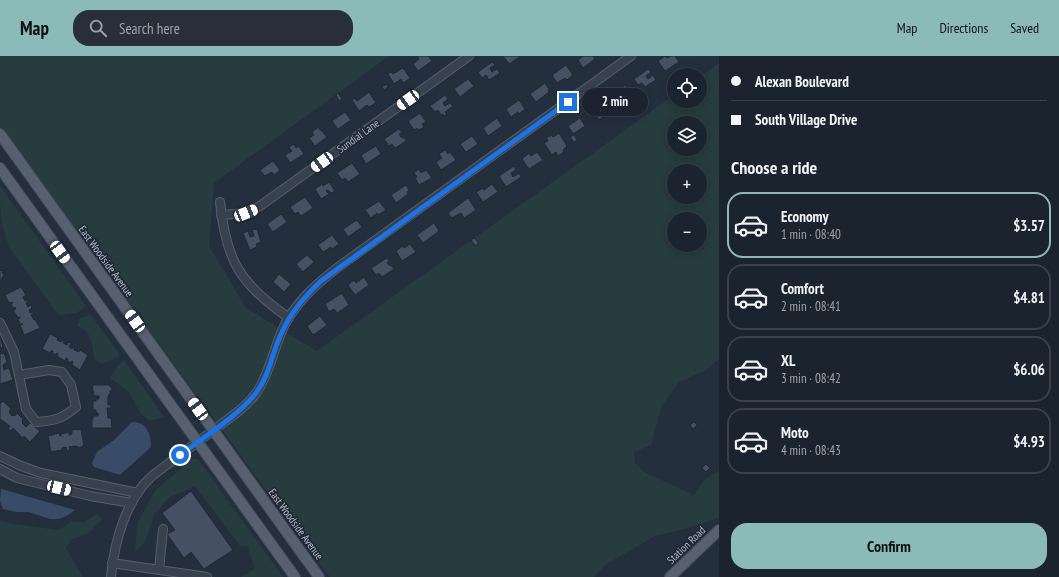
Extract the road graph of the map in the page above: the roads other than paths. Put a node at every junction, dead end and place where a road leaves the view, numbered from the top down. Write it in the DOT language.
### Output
graph roads {
  1 [pos="470,56"];
  2 [pos="631,56"];
  3 [pos="0,134"];
  4 [pos="0,168"];
  5 [pos="220,202"];
  6 [pos="221,215"];
  7 [pos="289,318"];
  8 [pos="0,323"];
  9 [pos="19,376"];
  10 [pos="214,430"];
  11 [pos="197,442"];
  12 [pos="0,456"];
  13 [pos="0,469"];
  14 [pos="32,470"];
  15 [pos="29,481"];
  16 [pos="138,493"];
  17 [pos="132,503"];
  18 [pos="163,529"];
  19 [pos="719,530"];
  20 [pos="112,563"];
  21 [pos="159,570"];
  22 [pos="111,577"];
  23 [pos="207,577"];
  24 [pos="295,577"];
  25 [pos="319,577"];
  26 [pos="670,577"];
  1 -- 6 [label="street, Sundial Lane"];
  2 -- 7 [label="street"];
  3 -- 10 [label="main road, East Woodside Avenue"];
  4 -- 11 [label="main road"];
  5 -- 6 [label="street"];
  6 -- 7 [label="street"];
  7 -- 10 [label="street"];
  8 -- 9 [label="street"];
  9 -- 9 [label="street"];
  10 -- 11 [label="street"];
  10 -- 25 [label="main road, East Woodside Avenue"];
  11 -- 16 [label="street"];
  11 -- 24 [label="main road"];
  12 -- 14 [label="street"];
  13 -- 15 [label="street"];
  14 -- 15 [label="street"];
  14 -- 16 [label="street"];
  15 -- 17 [label="street"];
  16 -- 17 [label="street"];
  17 -- 20 [label="street"];
  18 -- 21 [label="street"];
  19 -- 26 [label="main road, Station Road"];
  20 -- 21 [label="street"];
  20 -- 22 [label="street"];
  21 -- 23 [label="street"];
}
